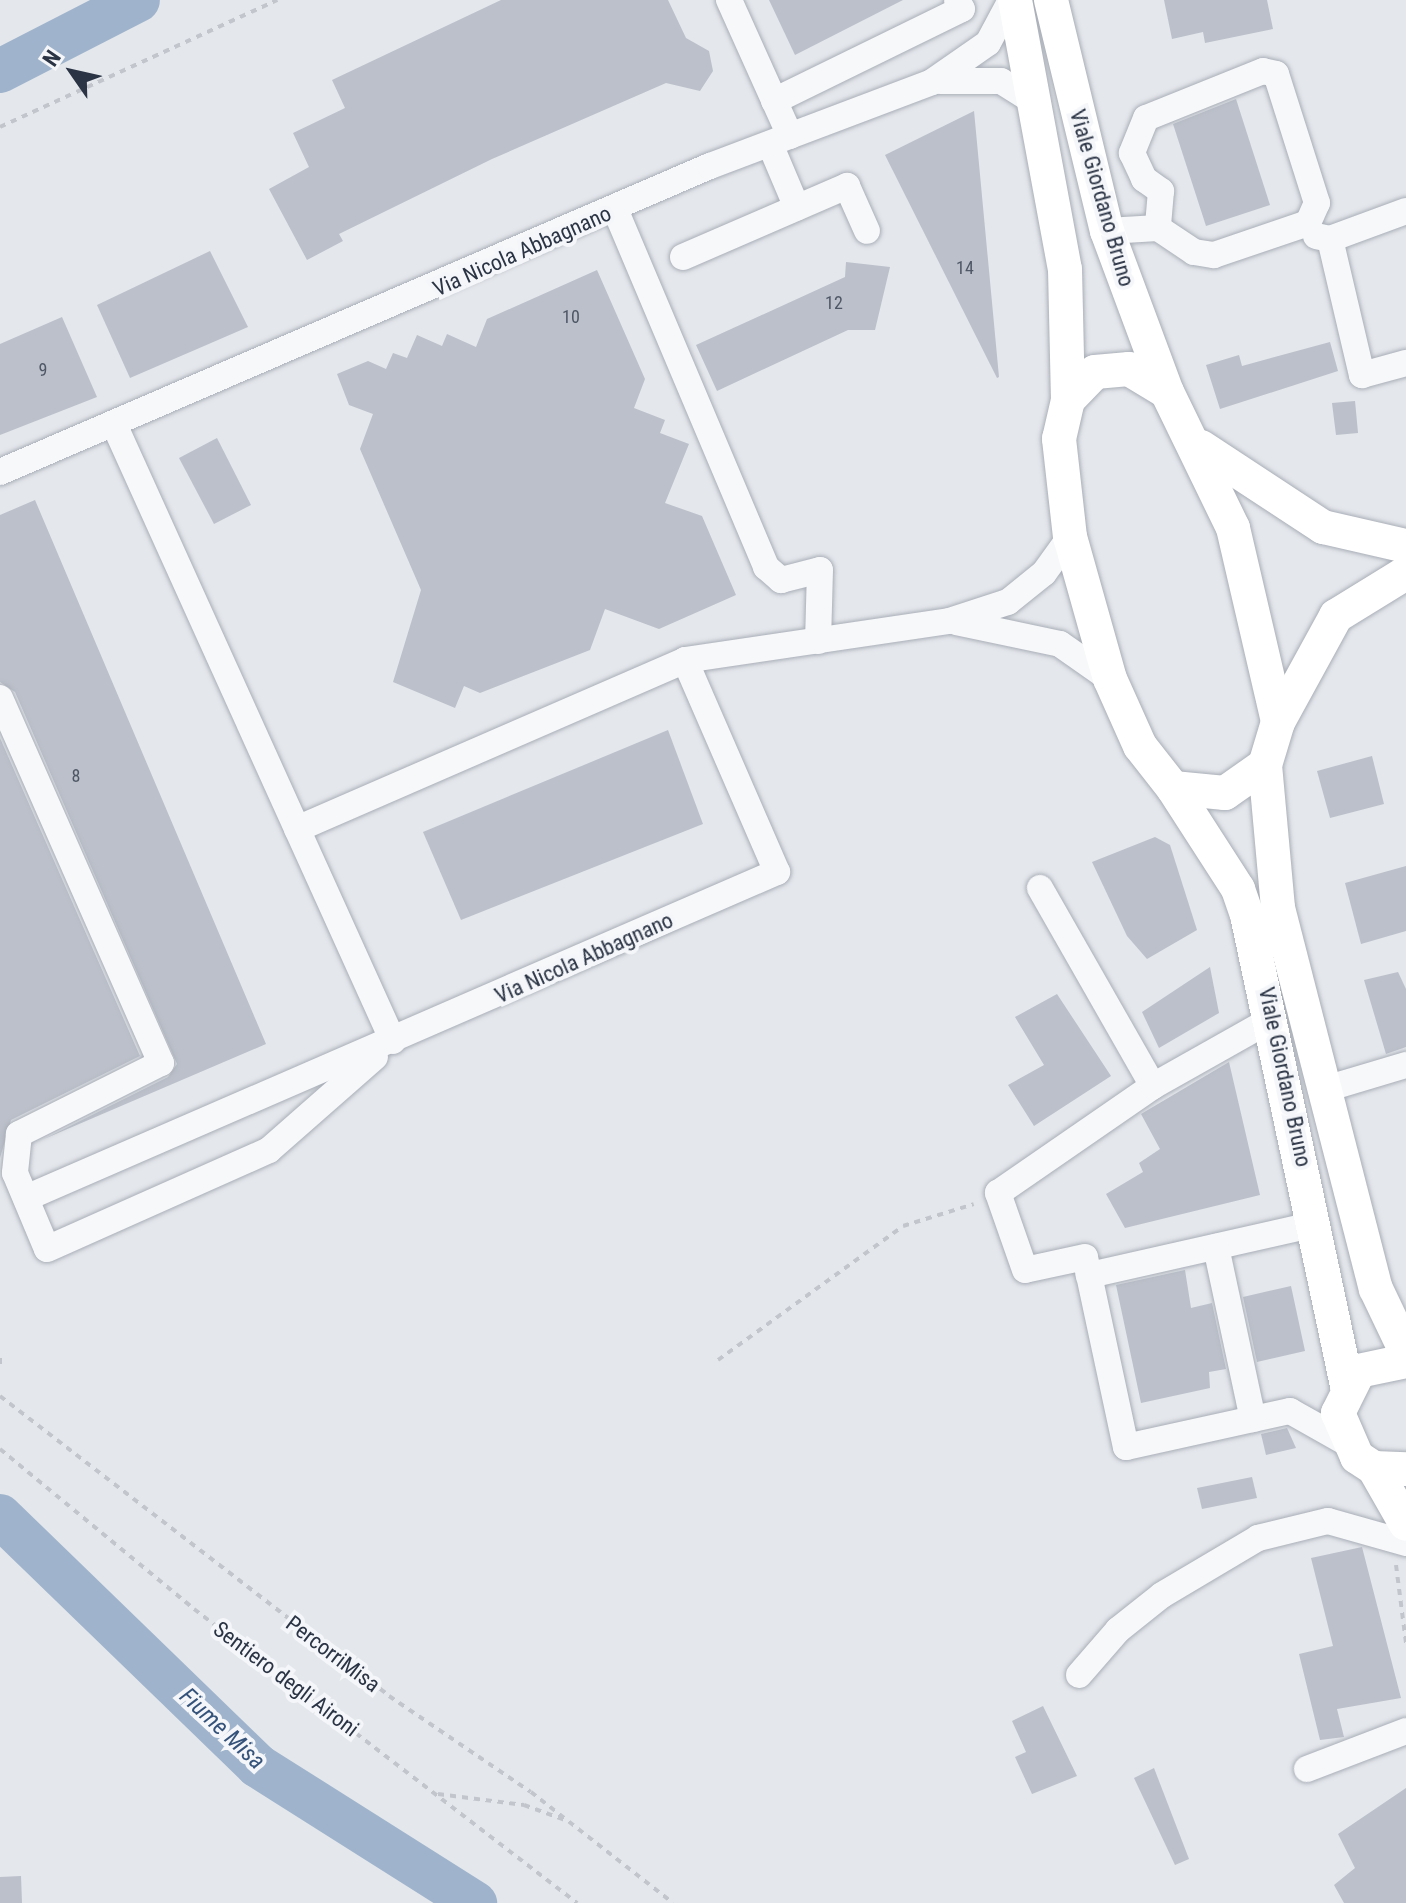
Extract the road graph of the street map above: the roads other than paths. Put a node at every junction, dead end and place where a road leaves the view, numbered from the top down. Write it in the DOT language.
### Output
graph roads {
  1 [pos="729,0"];
  2 [pos="957,0"];
  3 [pos="1013,0"];
  4 [pos="1051,0"];
  5 [pos="932,82"];
  6 [pos="774,101"];
  7 [pos="1036,103"];
  8 [pos="780,140"];
  9 [pos="797,208"];
  10 [pos="615,209"];
  11 [pos="1406,211"];
  12 [pos="1158,228"];
  13 [pos="867,231"];
  14 [pos="1107,231"];
  15 [pos="1297,232"];
  16 [pos="1330,239"];
  17 [pos="683,257"];
  18 [pos="1406,363"];
  19 [pos="1167,392"];
  20 [pos="1068,400"];
  21 [pos="114,424"];
  22 [pos="1195,442"];
  23 [pos="0,472"];
  24 [pos="1070,537"];
  25 [pos="1406,546"];
  26 [pos="1406,573"];
  27 [pos="949,621"];
  28 [pos="818,641"];
  29 [pos="685,660"];
  30 [pos="1110,679"];
  31 [pos="0,698"];
  32 [pos="1278,722"];
  33 [pos="1265,765"];
  34 [pos="1173,788"];
  35 [pos="297,829"];
  36 [pos="1040,888"];
  37 [pos="1272,1019"];
  38 [pos="393,1041"];
  39 [pos="1406,1065"];
  40 [pos="1153,1086"];
  41 [pos="1322,1090"];
  42 [pos="26,1198"];
  43 [pos="1316,1224"];
  44 [pos="1216,1247"];
  45 [pos="1089,1275"];
  46 [pos="1406,1352"];
  47 [pos="1406,1361"];
  48 [pos="1347,1384"];
  49 [pos="1253,1419"];
  50 [pos="1345,1442"];
  51 [pos="1390,1468"];
  52 [pos="1406,1524"];
  53 [pos="1406,1543"];
  54 [pos="1079,1675"];
  55 [pos="1406,1731"];
  56 [pos="1307,1769"];
  1 -- 6 [label="street"];
  2 -- 6 [label="street"];
  3 -- 5 [label="street, Via Nicola Abbagnano"];
  3 -- 7 [label="main road, Viale Giordano Bruno"];
  4 -- 14 [label="main road, Viale Giordano Bruno"];
  5 -- 7 [label="street, Via Nicola Abbagnano"];
  5 -- 8 [label="street, Via Nicola Abbagnano"];
  6 -- 8 [label="street"];
  7 -- 20 [label="main road, Viale Giordano Bruno"];
  8 -- 9 [label="street"];
  8 -- 10 [label="street, Via Nicola Abbagnano"];
  9 -- 13 [label="street"];
  9 -- 17 [label="street"];
  10 -- 21 [label="street, Via Nicola Abbagnano"];
  10 -- 28 [label="street"];
  11 -- 16 [label="street"];
  12 -- 14 [label="street"];
  12 -- 15 [label="street"];
  12 -- 15 [label="street"];
  14 -- 19 [label="main road, Viale Giordano Bruno"];
  15 -- 16 [label="street"];
  16 -- 18 [label="street"];
  19 -- 20 [label="main road, Viale Giordano Bruno"];
  19 -- 22 [label="main road, Viale Giordano Bruno"];
  20 -- 24 [label="main road, Viale Giordano Bruno"];
  21 -- 23 [label="street, Via Nicola Abbagnano"];
  21 -- 35 [label="street"];
  22 -- 25 [label="main road"];
  22 -- 32 [label="main road, Viale Giordano Bruno"];
  24 -- 27 [label="street"];
  24 -- 30 [label="main road, Viale Giordano Bruno"];
  26 -- 32 [label="main road"];
  27 -- 28 [label="street"];
  27 -- 30 [label="street"];
  28 -- 29 [label="street"];
  29 -- 35 [label="street"];
  29 -- 38 [label="street, Via Nicola Abbagnano"];
  30 -- 34 [label="main road, Viale Giordano Bruno"];
  31 -- 42 [label="street"];
  32 -- 33 [label="main road, Viale Giordano Bruno"];
  33 -- 34 [label="main road"];
  33 -- 41 [label="main road, Viale Giordano Bruno"];
  34 -- 37 [label="main road, Viale Giordano Bruno"];
  35 -- 38 [label="street"];
  36 -- 40 [label="street"];
  37 -- 40 [label="street"];
  37 -- 43 [label="main road, Viale Giordano Bruno"];
  38 -- 42 [label="street"];
  38 -- 42 [label="street"];
  39 -- 41 [label="street"];
  40 -- 45 [label="street"];
  41 -- 46 [label="main road, Viale Giordano Bruno"];
  43 -- 44 [label="street"];
  43 -- 48 [label="main road, Viale Giordano Bruno"];
  44 -- 45 [label="street"];
  44 -- 49 [label="street"];
  45 -- 49 [label="street"];
  47 -- 48 [label="main road"];
  48 -- 50 [label="main road"];
  49 -- 50 [label="street"];
  50 -- 51 [label="main road"];
  51 -- 52 [label="main road"];
  53 -- 54 [label="street"];
  55 -- 56 [label="street"];
}
